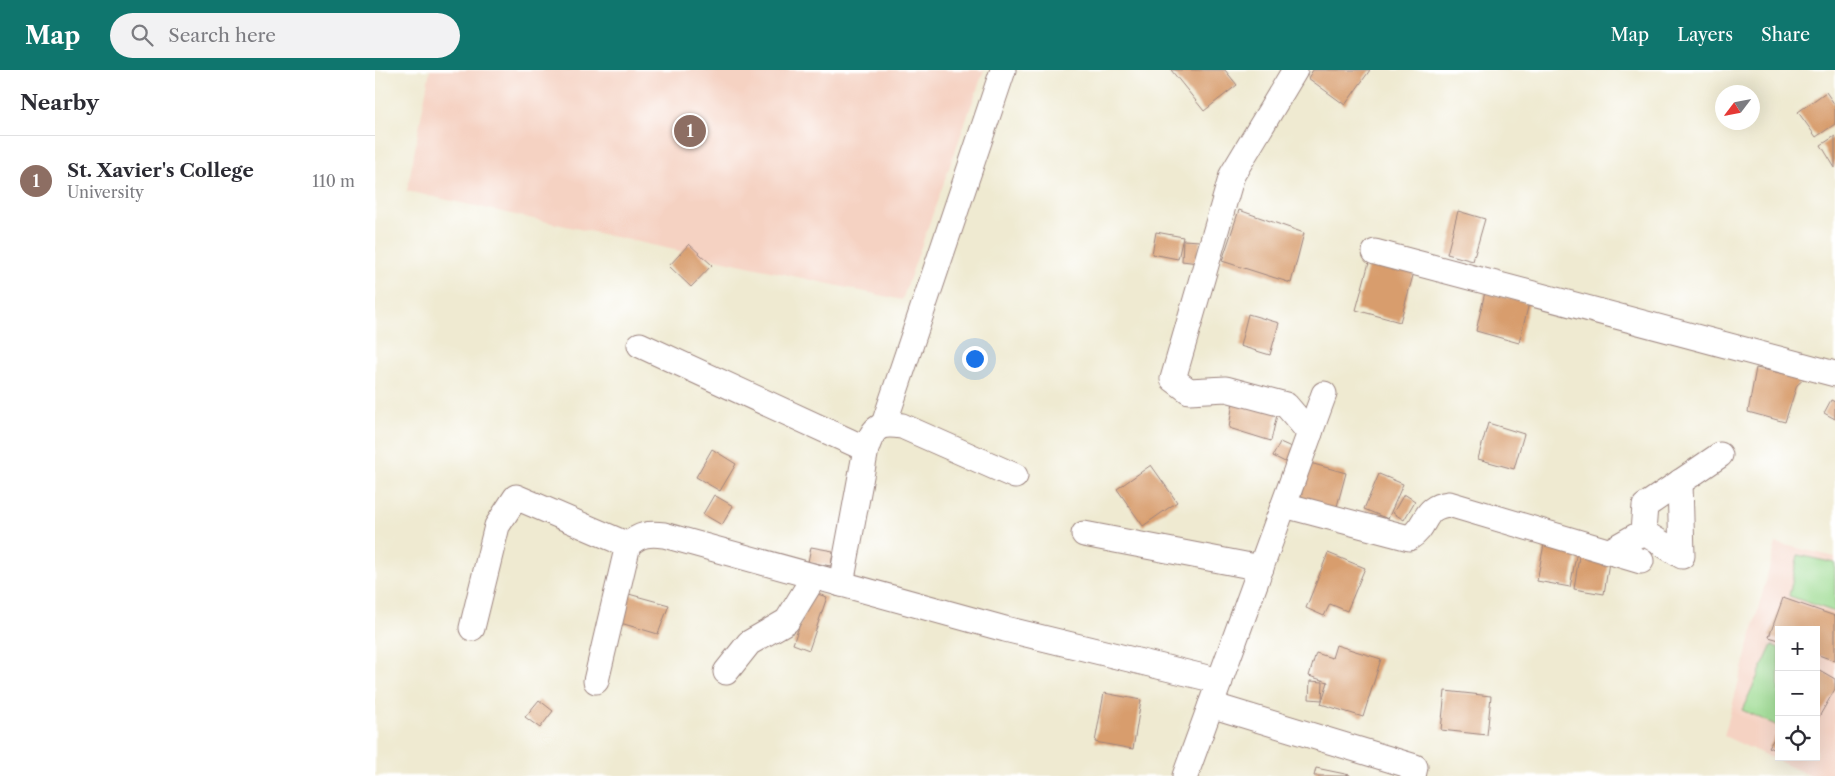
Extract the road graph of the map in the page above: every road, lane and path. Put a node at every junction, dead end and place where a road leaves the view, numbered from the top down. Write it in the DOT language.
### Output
graph roads {
  1 [pos="1003,70"];
  2 [pos="1295,70"];
  3 [pos="1375,252"];
  4 [pos="640,345"];
  5 [pos="1835,374"];
  6 [pos="1324,394"];
  7 [pos="884,424"];
  8 [pos="1310,432"];
  9 [pos="866,449"];
  10 [pos="1720,455"];
  11 [pos="1015,476"];
  12 [pos="1680,482"];
  13 [pos="1284,505"];
  14 [pos="1643,532"];
  15 [pos="1084,534"];
  16 [pos="629,545"];
  17 [pos="1608,552"];
  18 [pos="1641,561"];
  19 [pos="1261,568"];
  20 [pos="814,577"];
  21 [pos="841,584"];
  22 [pos="472,628"];
  23 [pos="726,672"];
  24 [pos="1220,680"];
  25 [pos="597,681"];
  26 [pos="1211,705"];
  27 [pos="1185,776"];
  28 [pos="1413,776"];
  1 -- 7 [label="street"];
  2 -- 8 [label="street"];
  3 -- 5 [label="street"];
  4 -- 9 [label="street"];
  6 -- 8 [label="street"];
  7 -- 9 [label="street"];
  7 -- 11 [label="street"];
  8 -- 13 [label="street"];
  9 -- 21 [label="street"];
  10 -- 12 [label="street"];
  12 -- 14 [label="street"];
  12 -- 14 [label="street"];
  13 -- 17 [label="street"];
  13 -- 19 [label="street"];
  14 -- 17 [label="street"];
  15 -- 19 [label="street"];
  16 -- 20 [label="street"];
  16 -- 22 [label="street"];
  16 -- 25 [label="street"];
  17 -- 18 [label="street"];
  19 -- 24 [label="street"];
  20 -- 21 [label="street"];
  20 -- 23 [label="street"];
  21 -- 24 [label="street"];
  24 -- 26 [label="street"];
  26 -- 27 [label="street"];
  26 -- 28 [label="street"];
}
